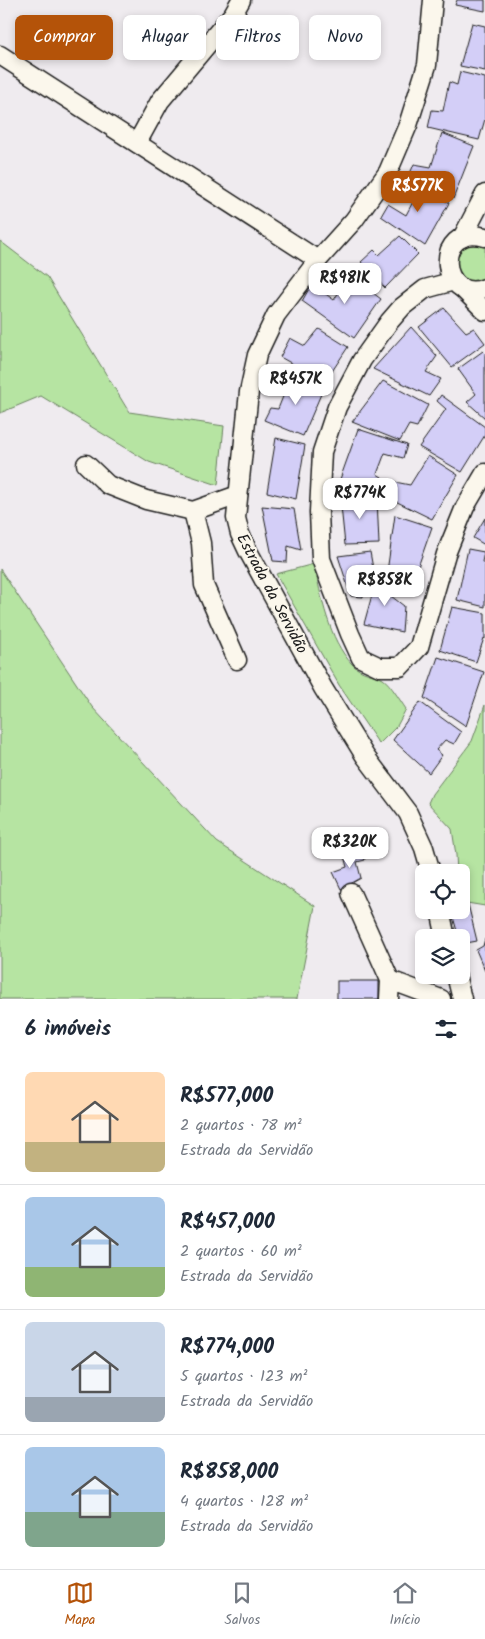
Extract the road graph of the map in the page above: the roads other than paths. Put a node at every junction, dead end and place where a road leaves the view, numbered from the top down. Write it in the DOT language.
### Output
graph roads {
  1 [pos="241,0"];
  2 [pos="433,0"];
  3 [pos="0,56"];
  4 [pos="137,142"];
  5 [pos="485,194"];
  6 [pos="485,237"];
  7 [pos="462,238"];
  8 [pos="318,260"];
  9 [pos="447,263"];
  10 [pos="458,285"];
  11 [pos="485,288"];
  12 [pos="425,289"];
  13 [pos="485,311"];
  14 [pos="86,464"];
  15 [pos="485,474"];
  16 [pos="238,495"];
  17 [pos="193,511"];
  18 [pos="237,660"];
  19 [pos="429,864"];
  20 [pos="351,893"];
  21 [pos="390,980"];
  22 [pos="458,984"];
  23 [pos="390,999"];
  24 [pos="441,999"];
  25 [pos="462,999"];
  1 -- 4 [label="street"];
  2 -- 8 [label="street, Estrada da Servidão"];
  3 -- 4 [label="street"];
  4 -- 8 [label="street"];
  5 -- 7 [label="street"];
  6 -- 7 [label="street"];
  7 -- 9 [label="street"];
  8 -- 16 [label="street, Estrada da Servidão"];
  9 -- 10 [label="street"];
  9 -- 12 [label="street"];
  10 -- 11 [label="street"];
  10 -- 12 [label="street"];
  10 -- 13 [label="street"];
  12 -- 15 [label="street"];
  14 -- 17 [label="street"];
  16 -- 17 [label="street"];
  16 -- 19 [label="street, Estrada da Servidão"];
  17 -- 18 [label="street"];
  20 -- 21 [label="street"];
  21 -- 23 [label="street"];
  21 -- 24 [label="street"];
  22 -- 25 [label="street"];
}
